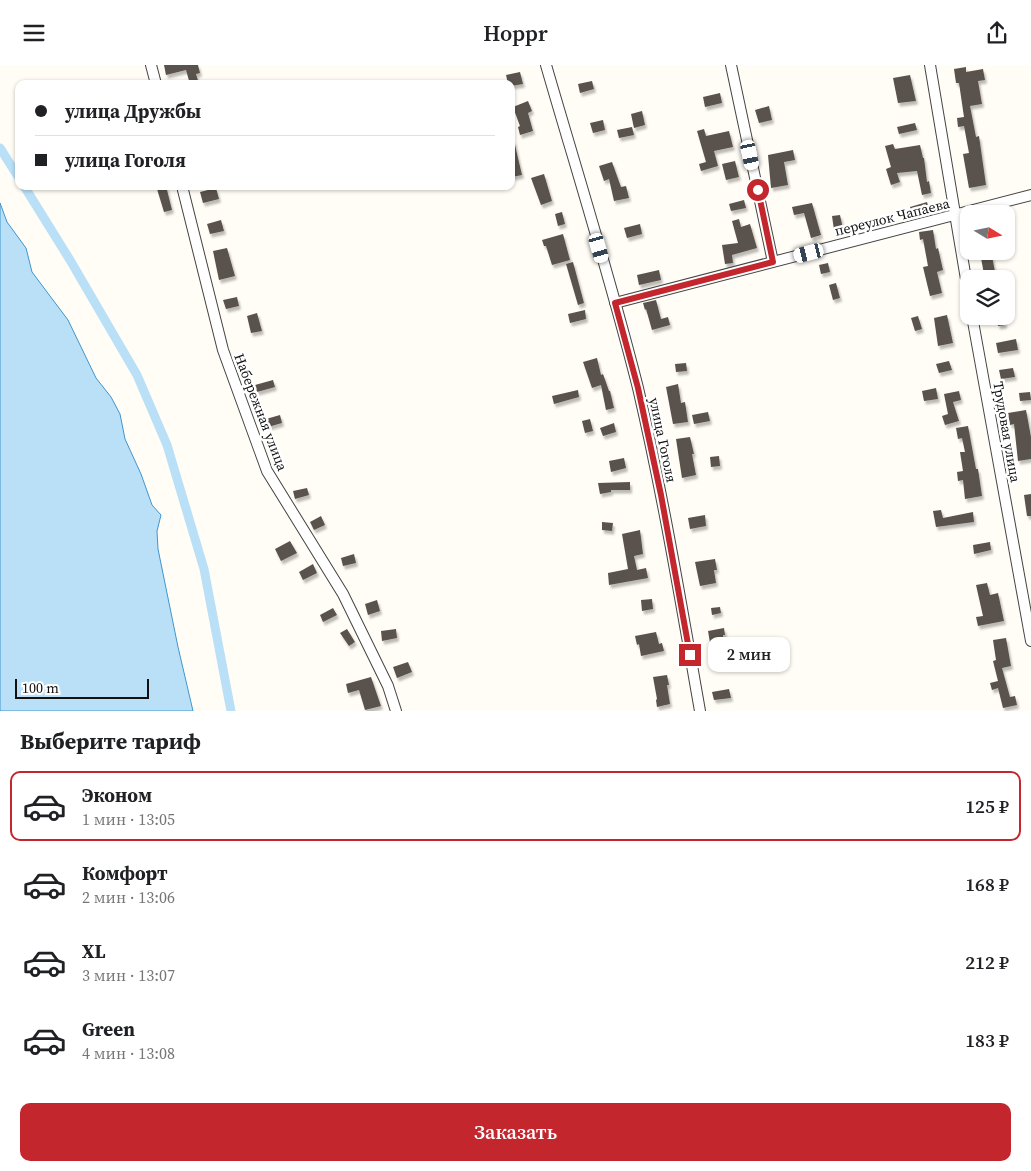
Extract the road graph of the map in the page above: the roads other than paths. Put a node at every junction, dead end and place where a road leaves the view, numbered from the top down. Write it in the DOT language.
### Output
graph roads {
  1 [pos="151,65"];
  2 [pos="546,65"];
  3 [pos="731,65"];
  4 [pos="930,65"];
  5 [pos="155,80"];
  6 [pos="183,190"];
  7 [pos="1031,195"];
  8 [pos="954,215"];
  9 [pos="773,262"];
  10 [pos="964,270"];
  11 [pos="615,303"];
  12 [pos="974,325"];
  13 [pos="1031,641"];
  14 [pos="396,711"];
  15 [pos="700,711"];
  1 -- 5 [label="street"];
  2 -- 11 [label="street, улица Гоголя"];
  3 -- 9 [label="street"];
  4 -- 8 [label="street"];
  6 -- 14 [label="street, Набережная улица"];
  7 -- 8 [label="street, переулок Чапаева"];
  8 -- 9 [label="street, переулок Чапаева"];
  8 -- 10 [label="street"];
  9 -- 11 [label="street, переулок Чапаева"];
  11 -- 15 [label="street, улица Гоголя"];
  12 -- 13 [label="street, Трудовая улица"];
}
